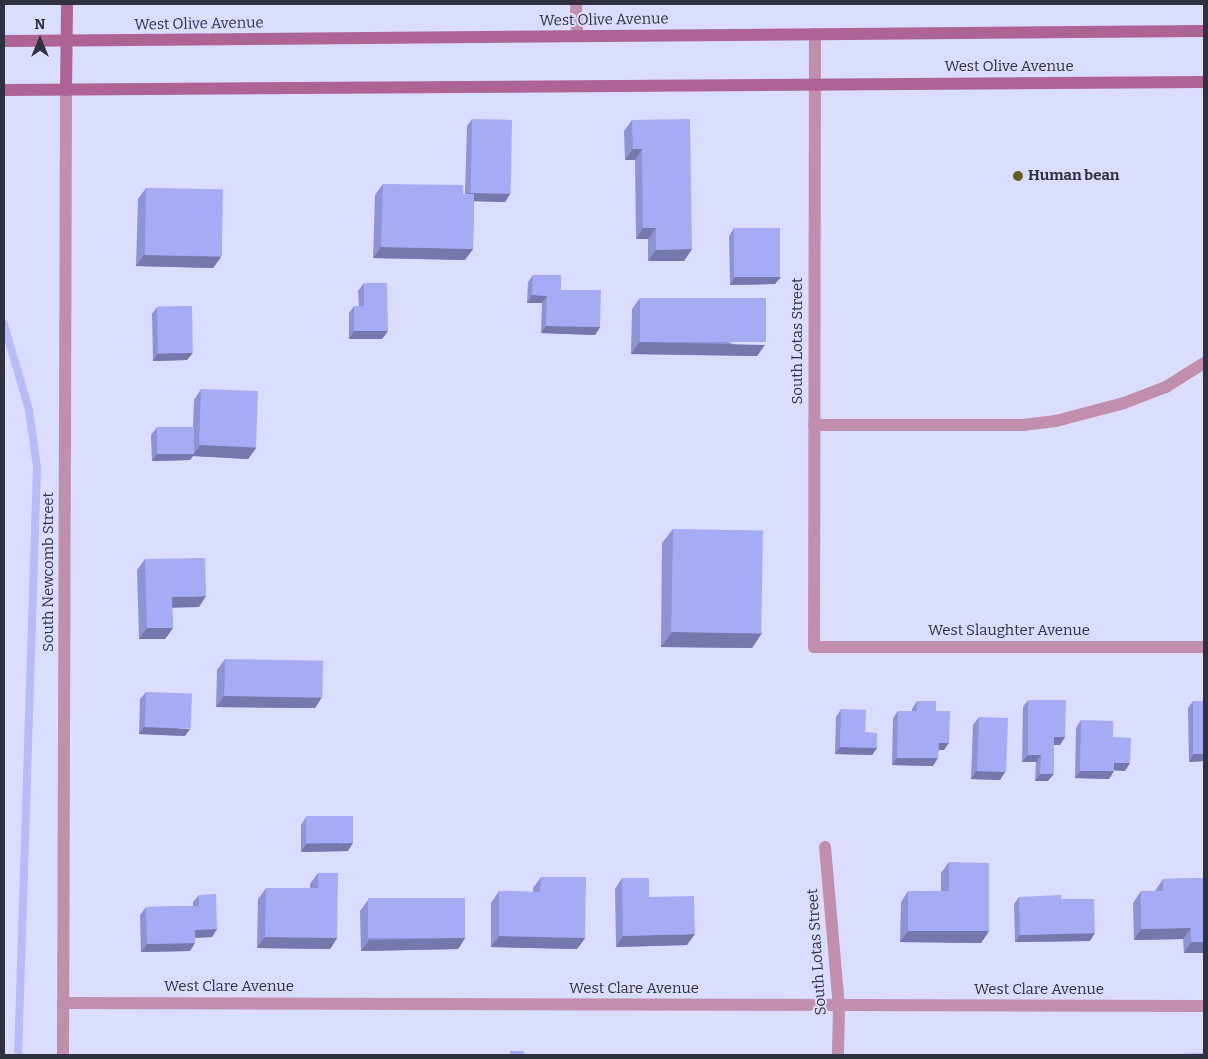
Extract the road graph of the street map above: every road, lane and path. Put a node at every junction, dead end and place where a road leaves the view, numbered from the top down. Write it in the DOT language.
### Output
graph roads {
  1 [pos="66,4"];
  2 [pos="576,4"];
  3 [pos="1204,31"];
  4 [pos="815,34"];
  5 [pos="577,36"];
  6 [pos="4,41"];
  7 [pos="66,41"];
  8 [pos="1204,82"];
  9 [pos="815,84"];
  10 [pos="4,90"];
  11 [pos="66,90"];
  12 [pos="1204,363"];
  13 [pos="814,425"];
  14 [pos="814,647"];
  15 [pos="1204,647"];
  16 [pos="825,847"];
  17 [pos="63,1003"];
  18 [pos="839,1006"];
  19 [pos="1204,1006"];
  20 [pos="63,1055"];
  21 [pos="838,1055"];
  1 -- 7 [label="main road"];
  2 -- 5 [label="street"];
  3 -- 4 [label="main road, West Olive Avenue"];
  4 -- 5 [label="main road, West Olive Avenue"];
  4 -- 9 [label="street, South Lotas Street"];
  5 -- 7 [label="main road, West Olive Avenue"];
  6 -- 7 [label="main road, West Olive Avenue"];
  7 -- 11 [label="main road"];
  8 -- 9 [label="main road, West Olive Avenue"];
  9 -- 11 [label="main road, West Olive Avenue"];
  9 -- 13 [label="street, South Lotas Street"];
  10 -- 11 [label="main road, West Olive Avenue"];
  11 -- 17 [label="street, South Newcomb Street"];
  12 -- 13 [label="street"];
  13 -- 14 [label="street, South Lotas Street"];
  14 -- 15 [label="street, West Slaughter Avenue"];
  16 -- 18 [label="street, South Lotas Street"];
  17 -- 18 [label="street, West Clare Avenue"];
  17 -- 20 [label="street, South Newcomb Street"];
  18 -- 19 [label="street, West Clare Avenue"];
  18 -- 21 [label="street, South Lotas Street"];
}
